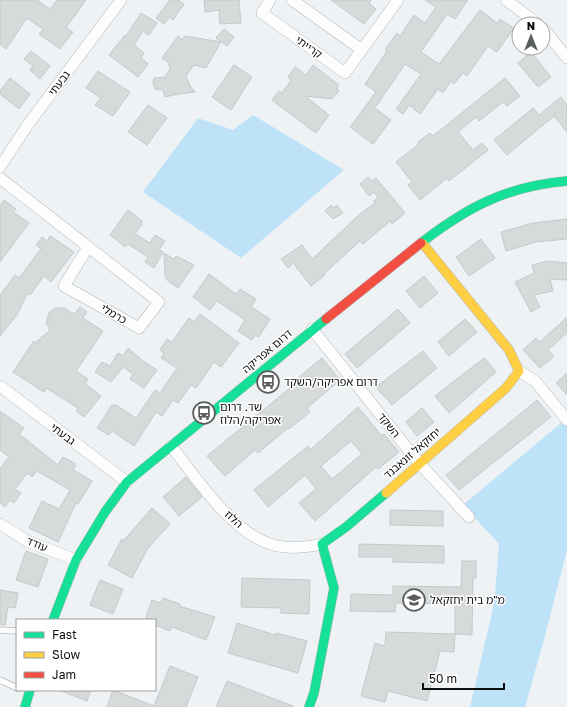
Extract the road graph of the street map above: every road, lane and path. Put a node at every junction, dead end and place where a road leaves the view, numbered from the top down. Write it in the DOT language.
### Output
graph roads {
  1 [pos="121,0"];
  2 [pos="270,0"];
  3 [pos="292,0"];
  4 [pos="398,0"];
  5 [pos="506,0"];
  6 [pos="527,16"];
  7 [pos="551,38"];
  8 [pos="362,50"];
  9 [pos="567,58"];
  10 [pos="0,167"];
  11 [pos="0,178"];
  12 [pos="567,181"];
  13 [pos="423,244"];
  14 [pos="88,247"];
  15 [pos="312,329"];
  16 [pos="519,371"];
  17 [pos="0,386"];
  18 [pos="567,420"];
  19 [pos="171,446"];
  20 [pos="419,463"];
  21 [pos="127,482"];
  22 [pos="469,517"];
  23 [pos="0,524"];
  24 [pos="322,544"];
  25 [pos="76,560"];
  26 [pos="53,619"];
  27 [pos="0,630"];
  28 [pos="16,631"];
  29 [pos="0,680"];
  30 [pos="16,688"];
  31 [pos="26,691"];
  32 [pos="25,707"];
  33 [pos="309,707"];
  1 -- 10 [label="street, גבעתי"];
  2 -- 8 [label="street, קרייתי"];
  3 -- 8 [label="street"];
  4 -- 8 [label="street, קרייתי"];
  5 -- 6 [label="street"];
  7 -- 9 [label="street"];
  11 -- 14 [label="street, כרמלי"];
  12 -- 13 [label="street, דרום אפריקה"];
  13 -- 15 [label="street, דרום אפריקה"];
  13 -- 16 [label="street"];
  14 -- 14 [label="street, כרמלי"];
  15 -- 19 [label="street, דרום אפריקה"];
  15 -- 20 [label="street, השקד"];
  16 -- 18 [label="street"];
  16 -- 20 [label="street, יחזקאל זונאבנד"];
  17 -- 21 [label="street, גבעתי"];
  19 -- 21 [label="street, דרום אפריקה"];
  19 -- 24 [label="street, הלוז"];
  20 -- 22 [label="street, השקד"];
  20 -- 24 [label="street, יחזקאל זונאבנד"];
  21 -- 25 [label="street, דרום אפריקה"];
  23 -- 25 [label="street, עודד"];
  24 -- 33 [label="street"];
  25 -- 26 [label="street, דרום אפריקה"];
  27 -- 28 [label="lane"];
  29 -- 30 [label="lane"];
  31 -- 32 [label="street"];
}
